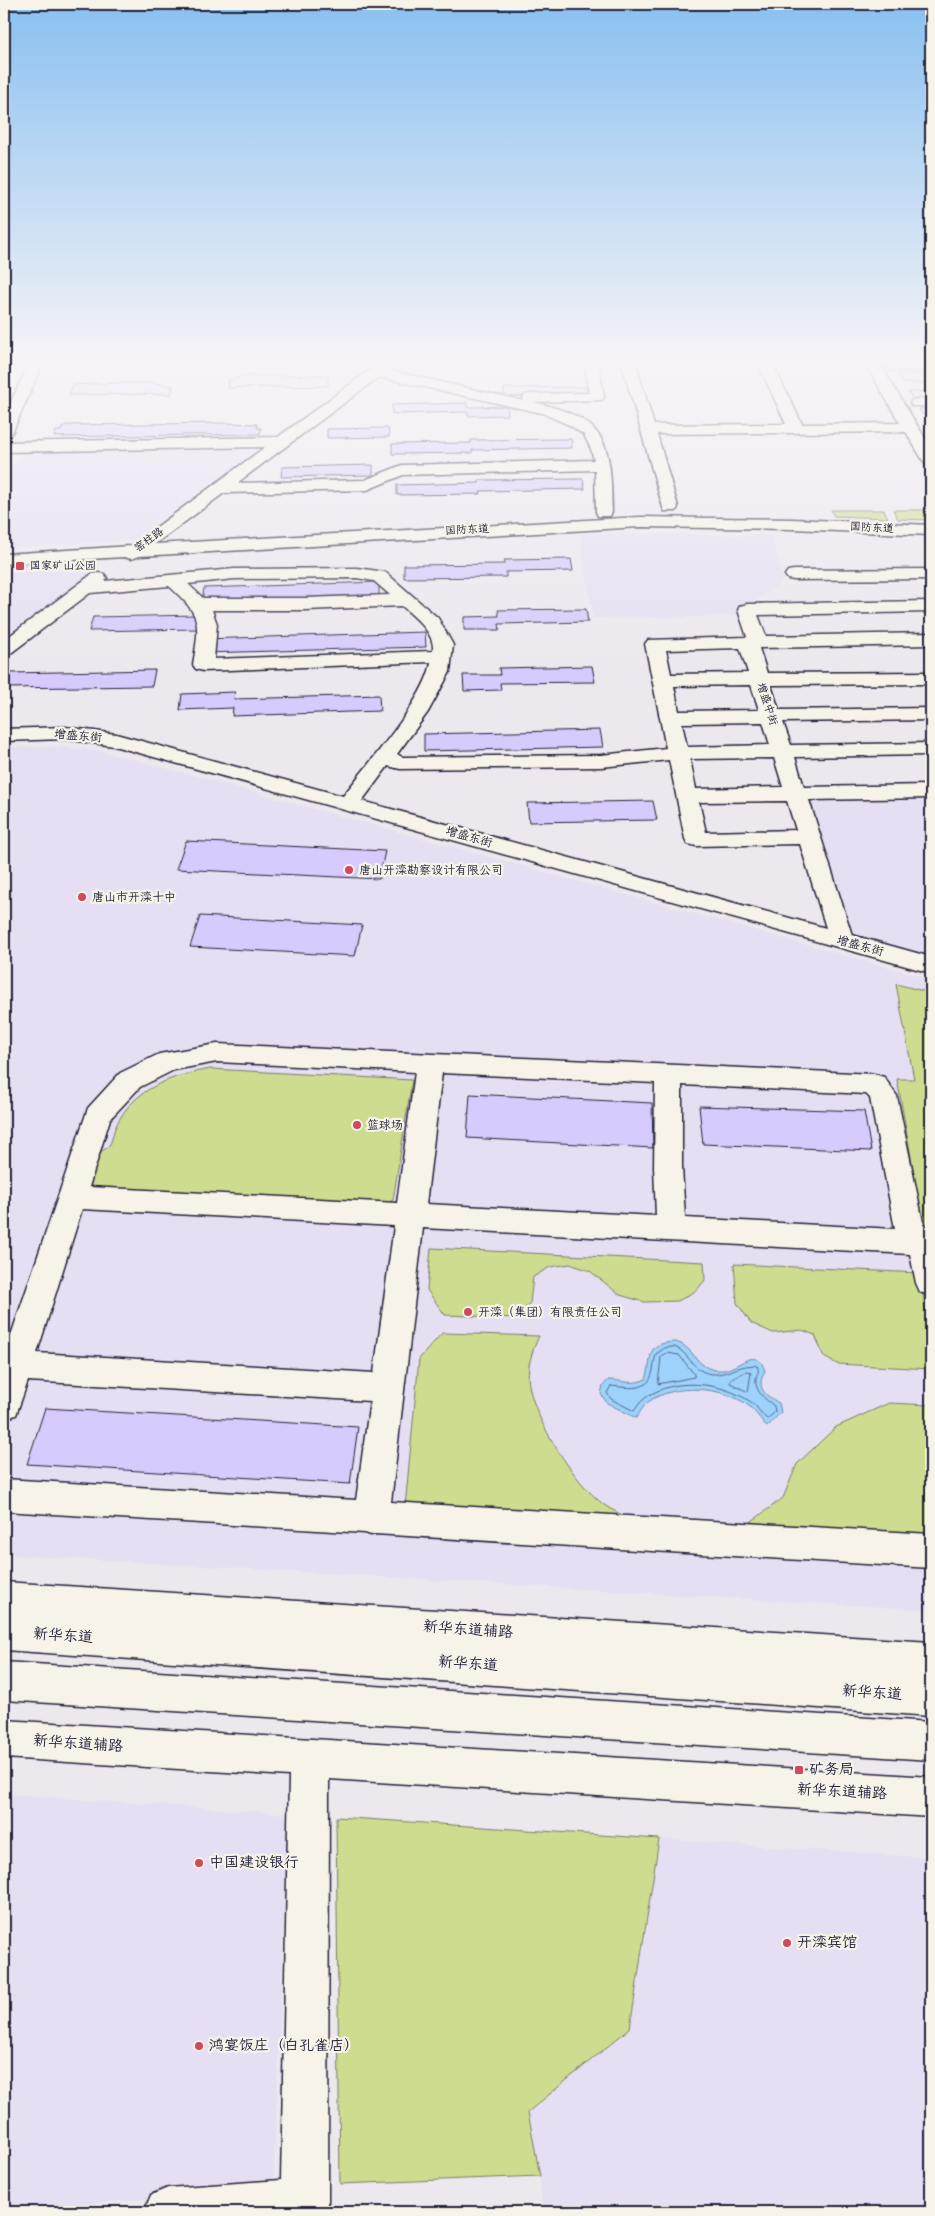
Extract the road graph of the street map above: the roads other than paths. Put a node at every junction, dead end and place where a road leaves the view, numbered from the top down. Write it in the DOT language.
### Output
graph roads {
  1 [pos="251,464"];
  2 [pos="658,464"];
  3 [pos="602,465"];
  4 [pos="220,488"];
  5 [pos="670,507"];
  6 [pos="604,512"];
  7 [pos="931,530"];
  8 [pos="134,551"];
  9 [pos="4,559"];
  10 [pos="931,574"];
  11 [pos="794,575"];
  12 [pos="870,575"];
  13 [pos="172,579"];
  14 [pos="84,588"];
  15 [pos="403,600"];
  16 [pos="200,604"];
  17 [pos="931,606"];
  18 [pos="886,607"];
  19 [pos="931,639"];
  20 [pos="902,640"];
  21 [pos="851,641"];
  22 [pos="753,642"];
  23 [pos="4,649"];
  24 [pos="442,656"];
  25 [pos="868,678"];
  26 [pos="931,678"];
  27 [pos="760,679"];
  28 [pos="663,680"];
  29 [pos="883,714"];
  30 [pos="931,714"];
  31 [pos="771,716"];
  32 [pos="671,718"];
  33 [pos="4,734"];
  34 [pos="931,749"];
  35 [pos="782,751"];
  36 [pos="678,753"];
  37 [pos="384,758"];
  38 [pos="912,774"];
  39 [pos="796,793"];
  40 [pos="687,796"];
  41 [pos="349,803"];
  42 [pos="809,837"];
  43 [pos="842,941"];
  44 [pos="931,965"];
  45 [pos="430,1062"];
  46 [pos="669,1074"];
  47 [pos="71,1197"];
  48 [pos="410,1215"];
  49 [pos="671,1229"];
  50 [pos="927,1243"];
  51 [pos="931,1283"];
  52 [pos="17,1366"];
  53 [pos="387,1388"];
  54 [pos="4,1405"];
  55 [pos="4,1495"];
  56 [pos="371,1518"];
  57 [pos="931,1551"];
  58 [pos="4,1600"];
  59 [pos="4,1632"];
  60 [pos="931,1661"];
  61 [pos="4,1681"];
  62 [pos="931,1697"];
  63 [pos="4,1740"];
  64 [pos="931,1741"];
  65 [pos="309,1759"];
  66 [pos="931,1797"];
  67 [pos="304,2207"];
  68 [pos="168,2212"];
  1 -- 4 [label="street, 窑柱路"];
  2 -- 5 [label="street"];
  3 -- 4 [label="street"];
  3 -- 6 [label="street"];
  4 -- 8 [label="street, 窑柱路"];
  7 -- 8 [label="street, 国防东道"];
  8 -- 9 [label="street, 国防东道"];
  8 -- 14 [label="street, 窑柱路"];
  10 -- 12 [label="street"];
  11 -- 12 [label="street"];
  12 -- 18 [label="street"];
  13 -- 14 [label="street"];
  13 -- 15 [label="street"];
  13 -- 16 [label="street"];
  14 -- 23 [label="street, 窑柱路"];
  15 -- 16 [label="street"];
  15 -- 24 [label="street"];
  16 -- 24 [label="street"];
  17 -- 18 [label="street"];
  18 -- 20 [label="street"];
  18 -- 22 [label="street, 增盛中街"];
  19 -- 20 [label="street"];
  20 -- 21 [label="street"];
  21 -- 22 [label="street"];
  21 -- 25 [label="street"];
  22 -- 27 [label="street, 增盛中街"];
  22 -- 28 [label="street"];
  24 -- 37 [label="street"];
  25 -- 26 [label="street"];
  25 -- 27 [label="street"];
  25 -- 29 [label="street"];
  27 -- 28 [label="street"];
  27 -- 31 [label="street, 增盛中街"];
  28 -- 32 [label="street"];
  29 -- 30 [label="street"];
  29 -- 31 [label="street"];
  29 -- 38 [label="street"];
  31 -- 32 [label="street"];
  31 -- 35 [label="street, 增盛中街"];
  32 -- 36 [label="street"];
  33 -- 41 [label="street, 增盛东街"];
  34 -- 38 [label="street"];
  35 -- 36 [label="street"];
  35 -- 38 [label="street"];
  35 -- 39 [label="street, 增盛中街"];
  36 -- 37 [label="street"];
  36 -- 40 [label="street"];
  37 -- 41 [label="street"];
  38 -- 39 [label="street"];
  39 -- 40 [label="street"];
  39 -- 42 [label="street, 增盛中街"];
  40 -- 42 [label="street"];
  41 -- 43 [label="street, 增盛东街"];
  42 -- 43 [label="street, 增盛中街"];
  43 -- 44 [label="street, 增盛东街"];
  45 -- 46 [label="street"];
  45 -- 47 [label="street"];
  45 -- 48 [label="street"];
  46 -- 49 [label="street"];
  46 -- 50 [label="street"];
  47 -- 48 [label="street"];
  47 -- 52 [label="street"];
  48 -- 49 [label="street"];
  48 -- 53 [label="street"];
  49 -- 50 [label="street"];
  50 -- 51 [label="street"];
  52 -- 53 [label="street"];
  52 -- 54 [label="street"];
  53 -- 56 [label="street"];
  55 -- 56 [label="street"];
  56 -- 57 [label="street"];
  58 -- 60 [label="street, 新华东道辅路"];
  59 -- 62 [label="street, 新华东道"];
  61 -- 64 [label="street"];
  63 -- 65 [label="street, 新华东道辅路"];
  65 -- 66 [label="street, 新华东道辅路"];
  65 -- 67 [label="street"];
  67 -- 68 [label="street"];
}
